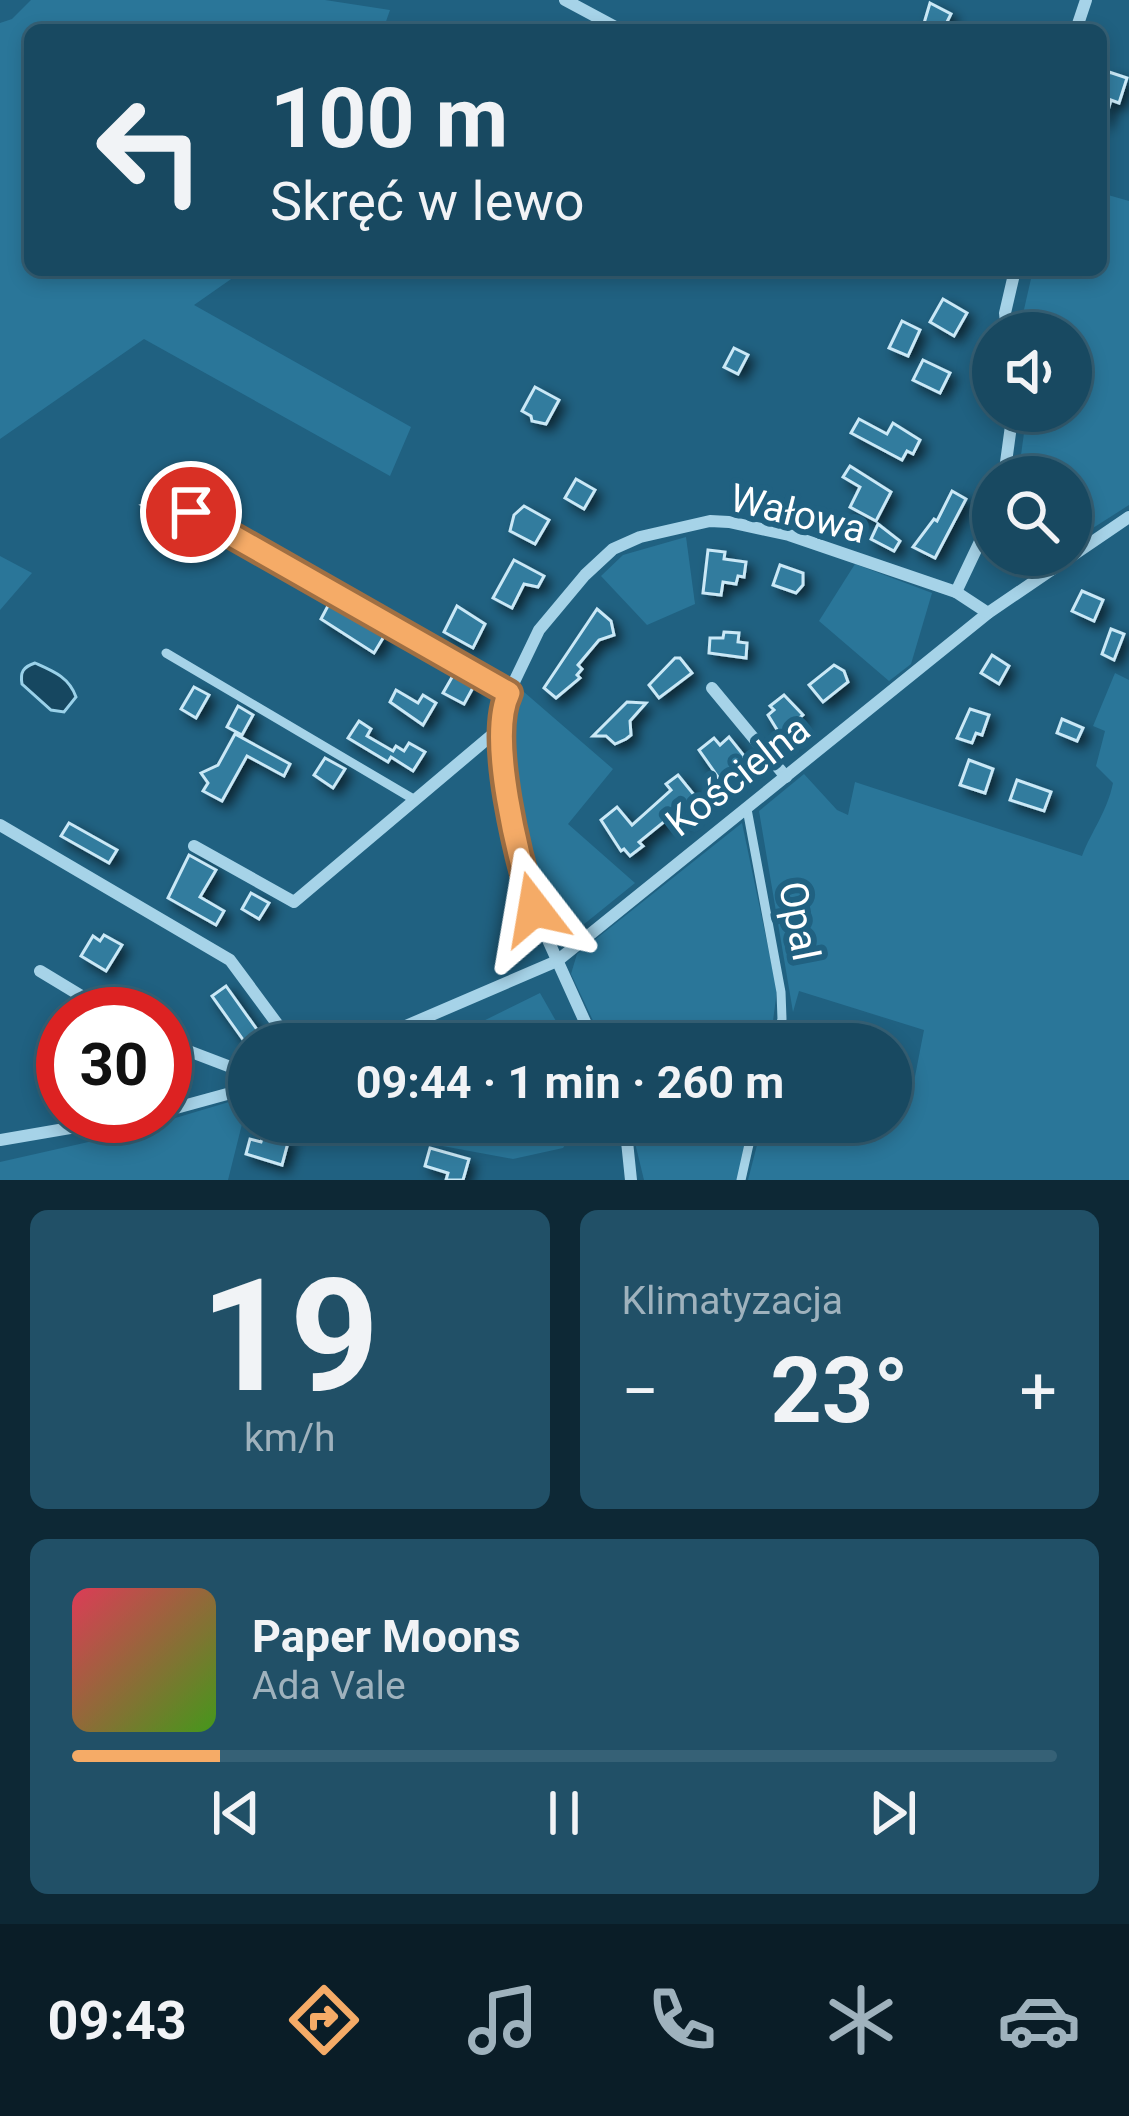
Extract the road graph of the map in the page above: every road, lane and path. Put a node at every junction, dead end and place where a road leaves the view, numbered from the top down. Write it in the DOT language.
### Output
graph roads {
  1 [pos="565,0"];
  2 [pos="610,24"];
  3 [pos="1014,276"];
  4 [pos="1005,312"];
  5 [pos="191,512"];
  6 [pos="1129,517"];
  7 [pos="972,558"];
  8 [pos="956,592"];
  9 [pos="988,613"];
  10 [pos="166,653"];
  11 [pos="712,688"];
  12 [pos="509,693"];
  13 [pos="499,729"];
  14 [pos="786,777"];
  15 [pos="415,800"];
  16 [pos="747,808"];
  17 [pos="0,825"];
  18 [pos="194,846"];
  19 [pos="557,961"];
  20 [pos="40,971"];
  21 [pos="66,987"];
  22 [pos="276,1023"];
  23 [pos="413,1023"];
  24 [pos="586,1023"];
  25 [pos="781,1023"];
  26 [pos="192,1052"];
  27 [pos="228,1066"];
  28 [pos="228,1094"];
  29 [pos="192,1104"];
  30 [pos="36,1134"];
  31 [pos="0,1140"];
  32 [pos="627,1143"];
  33 [pos="749,1143"];
  34 [pos="631,1180"];
  35 [pos="741,1180"];
  1 -- 2 [label="street"];
  3 -- 4 [label="street"];
  5 -- 12 [label="lane"];
  6 -- 9 [label="street, Kościelna"];
  7 -- 8 [label="street"];
  8 -- 9 [label="street, Wałowa"];
  8 -- 12 [label="street, Wałowa"];
  9 -- 14 [label="street, Kościelna"];
  10 -- 15 [label="lane"];
  11 -- 14 [label="street"];
  12 -- 13 [label="street, Wałowa"];
  13 -- 15 [label="street"];
  13 -- 19 [label="street, Wałowa"];
  14 -- 16 [label="street, Kościelna"];
  15 -- 18 [label="street"];
  16 -- 19 [label="street, Kościelna"];
  16 -- 25 [label="lane, Opal"];
  17 -- 22 [label="street"];
  19 -- 23 [label="street, Kościelna"];
  19 -- 24 [label="street, Wałowa"];
  20 -- 21 [label="street"];
  26 -- 27 [label="street"];
  28 -- 29 [label="street"];
  30 -- 31 [label="street"];
  32 -- 34 [label="street"];
  33 -- 35 [label="lane"];
}
